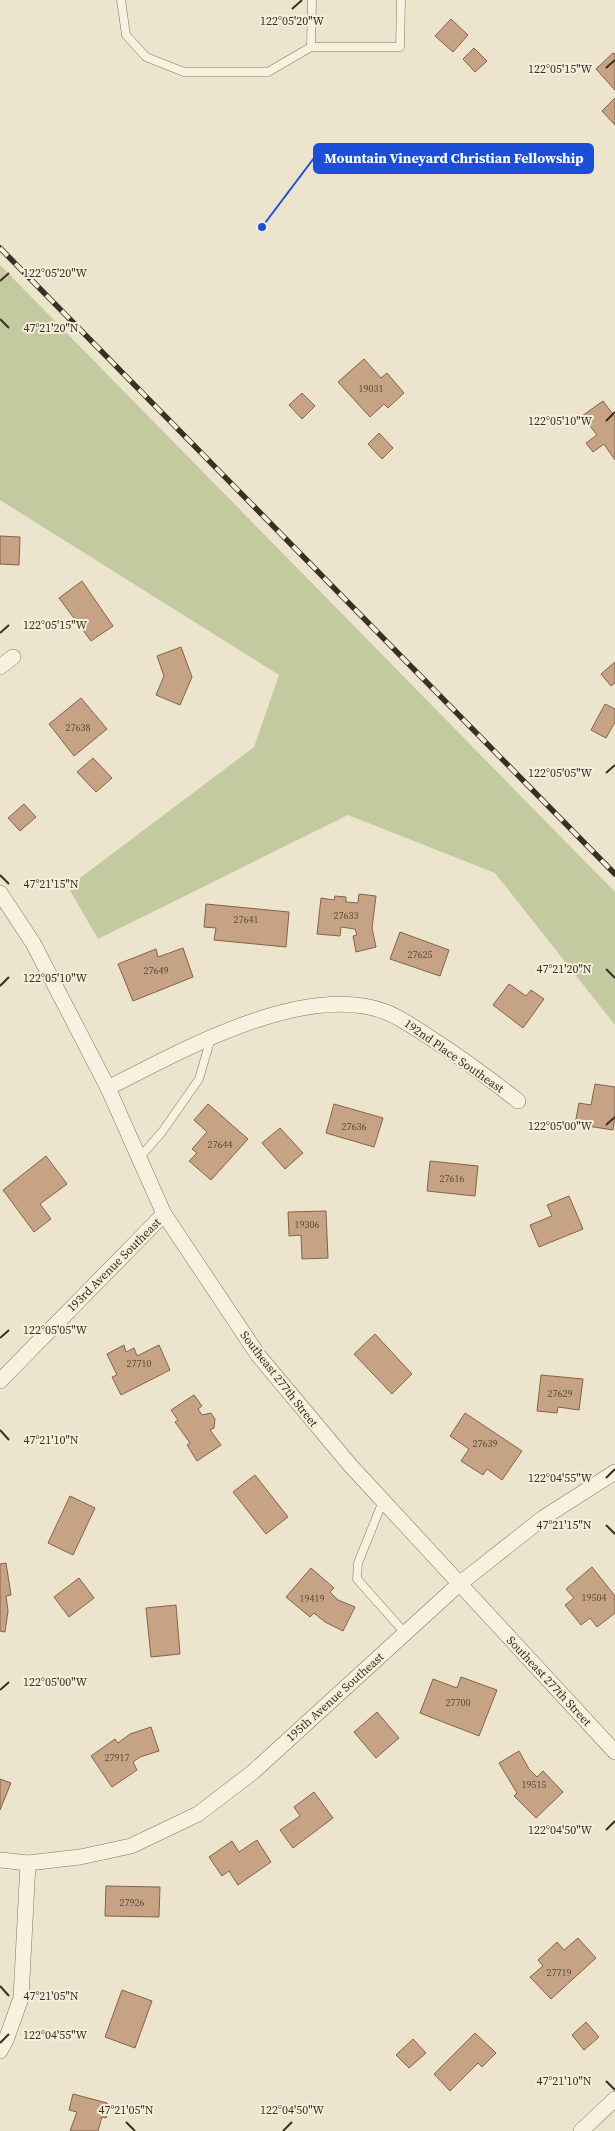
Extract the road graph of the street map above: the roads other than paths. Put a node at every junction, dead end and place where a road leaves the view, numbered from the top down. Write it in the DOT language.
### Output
graph roads {
  1 [pos="121,0"];
  2 [pos="312,0"];
  3 [pos="401,0"];
  4 [pos="311,46"];
  5 [pos="13,657"];
  6 [pos="0,667"];
  7 [pos="0,893"];
  8 [pos="212,1038"];
  9 [pos="108,1088"];
  10 [pos="518,1101"];
  11 [pos="139,1158"];
  12 [pos="164,1214"];
  13 [pos="0,1381"];
  14 [pos="615,1472"];
  15 [pos="383,1501"];
  16 [pos="458,1585"];
  17 [pos="405,1633"];
  18 [pos="615,1752"];
  19 [pos="0,1860"];
  20 [pos="28,1863"];
  21 [pos="0,2051"];
  22 [pos="615,2099"];
  23 [pos="581,2131"];
  1 -- 4 [label="lane"];
  2 -- 4 [label="lane"];
  3 -- 4 [label="lane"];
  5 -- 6 [label="street"];
  7 -- 9 [label="street, Southeast 277th Street"];
  8 -- 9 [label="street, 192nd Place Southeast"];
  8 -- 10 [label="street, 192nd Place Southeast"];
  8 -- 11 [label="lane"];
  9 -- 11 [label="street, Southeast 277th Street"];
  11 -- 12 [label="street, Southeast 277th Street"];
  12 -- 13 [label="street, 193rd Avenue Southeast"];
  12 -- 15 [label="street, Southeast 277th Street"];
  14 -- 16 [label="street, 195th Avenue Southeast"];
  15 -- 16 [label="street, Southeast 277th Street"];
  15 -- 17 [label="lane"];
  16 -- 17 [label="street, 195th Avenue Southeast"];
  16 -- 18 [label="street, Southeast 277th Street"];
  17 -- 20 [label="street, 195th Avenue Southeast"];
  19 -- 20 [label="street, 195th Avenue Southeast"];
  20 -- 21 [label="street"];
  22 -- 23 [label="street"];
}
